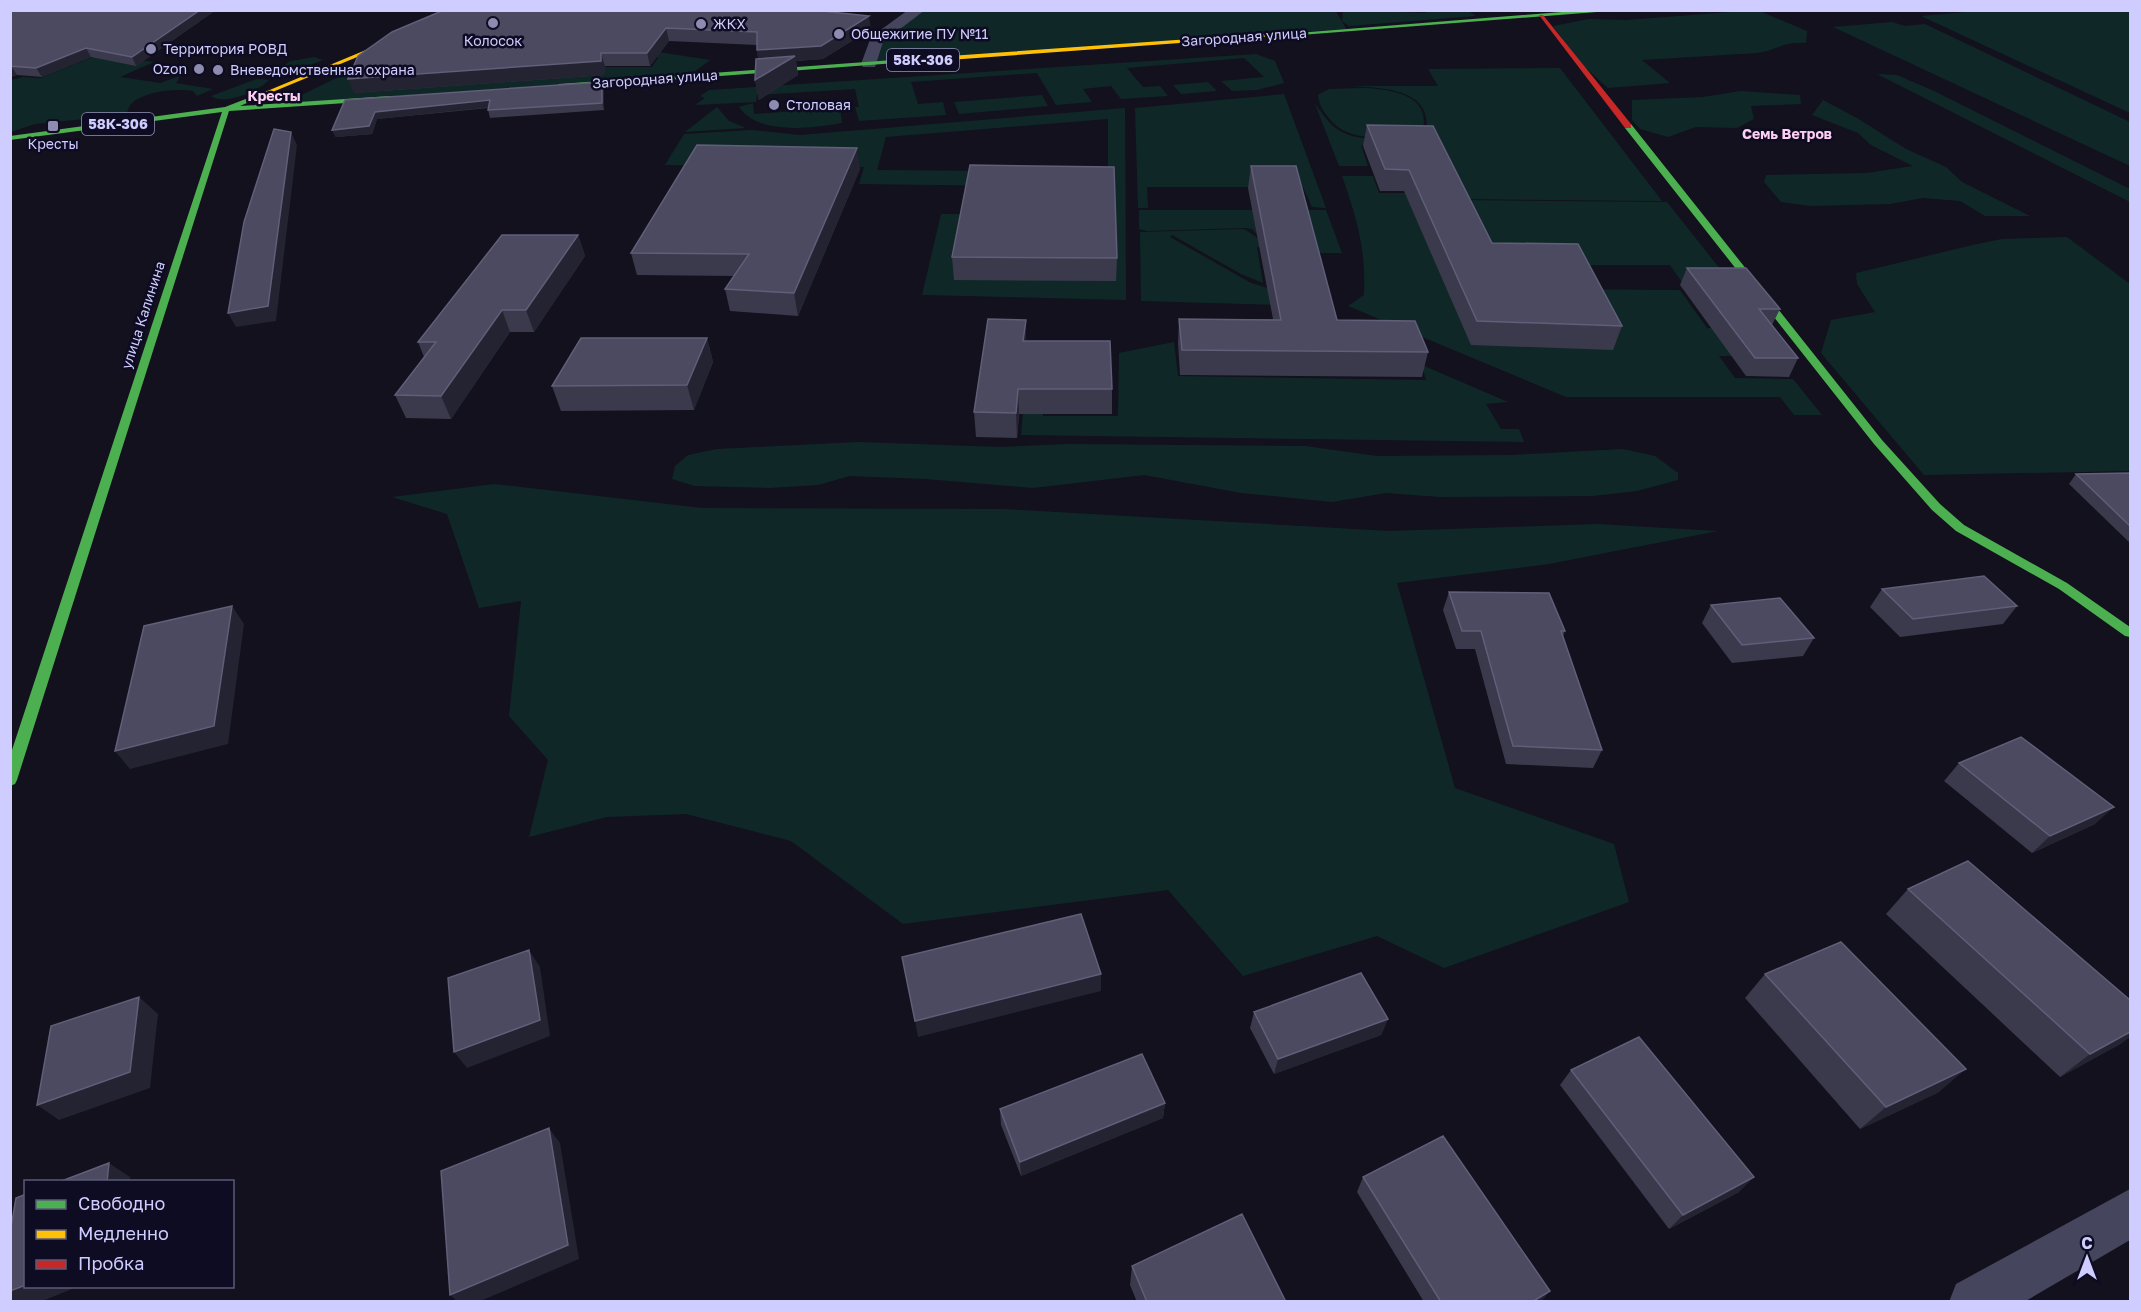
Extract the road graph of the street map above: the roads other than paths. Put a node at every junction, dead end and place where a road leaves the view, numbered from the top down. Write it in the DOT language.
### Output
graph roads {
  1 [pos="468,10"];
  2 [pos="918,10"];
  3 [pos="1619,10"];
  4 [pos="1541,16"];
  5 [pos="869,64"];
  6 [pos="547,87"];
  7 [pos="408,96"];
  8 [pos="226,109"];
  9 [pos="10,138"];
  10 [pos="2130,633"];
  11 [pos="10,780"];
  12 [pos="2130,1213"];
  13 [pos="1974,1302"];
  1 -- 8 [label="main road"];
  2 -- 5 [label="street"];
  3 -- 4 [label="main road, Загородная улица / 58К-306"];
  4 -- 5 [label="main road, Загородная улица / 58К-306"];
  4 -- 10 [label="main road"];
  5 -- 6 [label="main road, Загородная улица / 58К-306"];
  7 -- 8 [label="main road, 58К-306"];
  8 -- 9 [label="main road, 58К-306"];
  8 -- 11 [label="main road, улица Калинина"];
  12 -- 13 [label="street"];
}
